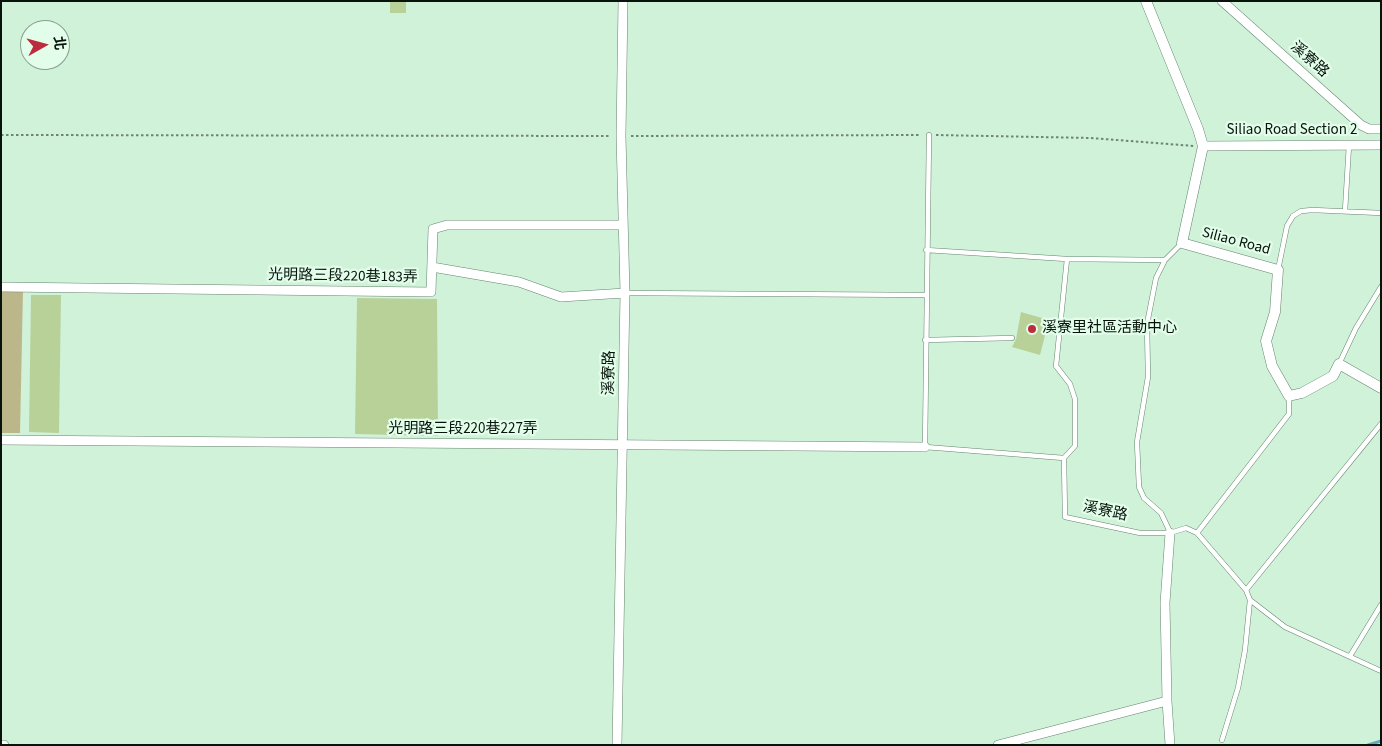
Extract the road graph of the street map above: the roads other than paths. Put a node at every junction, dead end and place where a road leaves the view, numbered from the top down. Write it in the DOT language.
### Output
graph roads {
  1 [pos="623,1"];
  2 [pos="1146,1"];
  3 [pos="1222,1"];
  4 [pos="1381,129"];
  5 [pos="929,135"];
  6 [pos="1349,145"];
  7 [pos="1381,145"];
  8 [pos="1203,146"];
  9 [pos="1345,212"];
  10 [pos="1381,213"];
  11 [pos="622,225"];
  12 [pos="1182,243"];
  13 [pos="926,250"];
  14 [pos="1067,259"];
  15 [pos="1165,260"];
  16 [pos="432,267"];
  17 [pos="1278,270"];
  18 [pos="1,286"];
  19 [pos="1381,287"];
  20 [pos="625,293"];
  21 [pos="926,295"];
  22 [pos="1012,338"];
  23 [pos="925,340"];
  24 [pos="1339,364"];
  25 [pos="1381,388"];
  26 [pos="1289,396"];
  27 [pos="1381,424"];
  28 [pos="1,440"];
  29 [pos="622,445"];
  30 [pos="925,447"];
  31 [pos="1064,458"];
  32 [pos="1170,532"];
  33 [pos="1197,533"];
  34 [pos="1246,590"];
  35 [pos="1250,600"];
  36 [pos="1381,606"];
  37 [pos="1350,656"];
  38 [pos="1381,671"];
  39 [pos="1167,701"];
  40 [pos="1222,740"];
  41 [pos="617,745"];
  42 [pos="998,745"];
  43 [pos="1170,745"];
  1 -- 11 [label="street, 溪寮路"];
  2 -- 8 [label="street"];
  3 -- 4 [label="street, 溪寮路"];
  5 -- 13 [label="lane"];
  6 -- 7 [label="street, Siliao Road Section 2"];
  6 -- 8 [label="street, Siliao Road Section 2"];
  6 -- 9 [label="lane"];
  8 -- 12 [label="street, Siliao Road"];
  9 -- 10 [label="lane"];
  9 -- 17 [label="lane"];
  11 -- 16 [label="street, 光明路三段220巷183弄"];
  11 -- 20 [label="street, 溪寮路"];
  12 -- 15 [label="lane, Siliao Road"];
  12 -- 17 [label="street, Siliao Road"];
  13 -- 14 [label="lane"];
  13 -- 21 [label="lane"];
  14 -- 15 [label="lane"];
  14 -- 31 [label="lane, 溪寮路"];
  15 -- 32 [label="lane, Siliao Road"];
  16 -- 18 [label="street, 光明路三段220巷183弄"];
  16 -- 20 [label="street"];
  17 -- 26 [label="street, Siliao Road"];
  19 -- 24 [label="lane"];
  20 -- 21 [label="lane"];
  20 -- 29 [label="street, 溪寮路"];
  21 -- 23 [label="lane"];
  22 -- 23 [label="lane"];
  23 -- 30 [label="lane"];
  24 -- 25 [label="street"];
  24 -- 26 [label="street"];
  26 -- 33 [label="lane"];
  27 -- 34 [label="lane"];
  28 -- 29 [label="street, 光明路三段220巷227弄"];
  29 -- 30 [label="street, 光明路三段220巷227弄"];
  29 -- 41 [label="street, 溪寮路"];
  30 -- 31 [label="lane"];
  31 -- 32 [label="lane, 溪寮路"];
  32 -- 33 [label="lane, 溪寮路"];
  32 -- 39 [label="street"];
  33 -- 34 [label="lane"];
  34 -- 35 [label="lane"];
  35 -- 37 [label="lane"];
  35 -- 40 [label="lane"];
  36 -- 37 [label="lane"];
  37 -- 38 [label="lane"];
  39 -- 42 [label="street"];
  39 -- 43 [label="street"];
}
